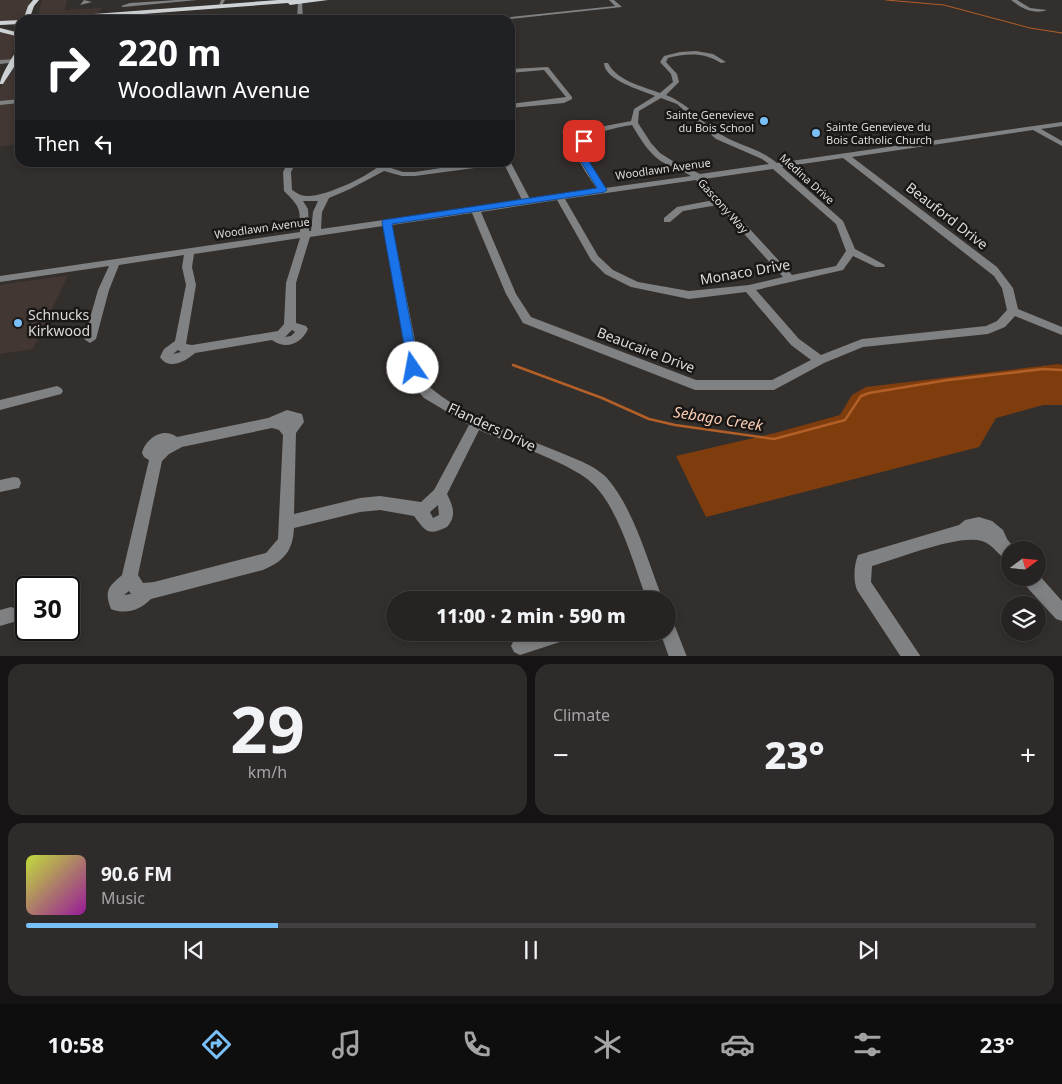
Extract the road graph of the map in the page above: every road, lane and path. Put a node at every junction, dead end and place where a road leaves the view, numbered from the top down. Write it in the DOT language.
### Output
graph roads {
  1 [pos="194,0"];
  2 [pos="287,0"];
  3 [pos="325,0"];
  4 [pos="611,0"];
  5 [pos="1013,0"];
  6 [pos="177,1"];
  7 [pos="300,1"];
  8 [pos="35,2"];
  9 [pos="270,2"];
  10 [pos="132,3"];
  11 [pos="222,3"];
  12 [pos="247,5"];
  13 [pos="1044,10"];
  14 [pos="27,15"];
  15 [pos="34,15"];
  16 [pos="160,15"];
  17 [pos="300,15"];
  18 [pos="515,17"];
  19 [pos="15,23"];
  20 [pos="0,24"];
  21 [pos="0,30"];
  22 [pos="15,35"];
  23 [pos="15,61"];
  24 [pos="0,62"];
  25 [pos="15,62"];
  26 [pos="723,62"];
  27 [pos="606,64"];
  28 [pos="515,71"];
  29 [pos="0,82"];
  30 [pos="660,95"];
  31 [pos="15,102"];
  32 [pos="0,103"];
  33 [pos="515,105"];
  34 [pos="634,123"];
  35 [pos="1062,124"];
  36 [pos="1034,128"];
  37 [pos="566,132"];
  38 [pos="587,137"];
  39 [pos="1062,144"];
  40 [pos="845,156"];
  41 [pos="776,165"];
  42 [pos="290,167"];
  43 [pos="381,167"];
  44 [pos="389,167"];
  45 [pos="465,167"];
  46 [pos="510,167"];
  47 [pos="696,176"];
  48 [pos="602,190"];
  49 [pos="327,195"];
  50 [pos="559,196"];
  51 [pos="296,197"];
  52 [pos="317,198"];
  53 [pos="526,201"];
  54 [pos="719,202"];
  55 [pos="304,209"];
  56 [pos="475,209"];
  57 [pos="667,220"];
  58 [pos="387,222"];
  59 [pos="310,233"];
  60 [pos="190,251"];
  61 [pos="851,251"];
  62 [pos="116,262"];
  63 [pos="880,265"];
  64 [pos="0,278"];
  65 [pos="790,279"];
  66 [pos="749,288"];
  67 [pos="1012,311"];
  68 [pos="1062,330"];
  69 [pos="90,339"];
  70 [pos="180,343"];
  71 [pos="192,349"];
  72 [pos="820,360"];
  73 [pos="57,391"];
  74 [pos="0,405"];
  75 [pos="477,422"];
  76 [pos="439,495"];
  77 [pos="418,509"];
  78 [pos="287,523"];
  79 [pos="1000,544"];
  80 [pos="1037,586"];
  81 [pos="651,591"];
  82 [pos="1062,614"];
  83 [pos="535,641"];
  84 [pos="672,641"];
  85 [pos="520,646"];
  86 [pos="678,656"];
  87 [pos="912,656"];
  1 -- 6 [label="street"];
  2 -- 9 [label="main road"];
  3 -- 7 [label="main road"];
  4 -- 18 [label="street"];
  5 -- 13 [label="street"];
  6 -- 10 [label="street"];
  7 -- 9 [label="main road"];
  7 -- 12 [label="main road"];
  7 -- 17 [label="street"];
  8 -- 14 [label="main road"];
  8 -- 15 [label="main road"];
  9 -- 12 [label="main road"];
  11 -- 12 [label="main road"];
  11 -- 16 [label="main road"];
  12 -- 16 [label="main road"];
  19 -- 20 [label="main road"];
  21 -- 22 [label="main road"];
  23 -- 24 [label="street"];
  25 -- 29 [label="main road"];
  26 -- 30 [label="street"];
  27 -- 30 [label="street, Medina Drive"];
  28 -- 33 [label="street"];
  30 -- 34 [label="street"];
  30 -- 41 [label="street, Medina Drive"];
  31 -- 32 [label="street"];
  34 -- 38 [label="street"];
  34 -- 47 [label="street, Gascony Way"];
  35 -- 36 [label="street, Woodlawn Avenue"];
  36 -- 39 [label="street"];
  36 -- 40 [label="street, Woodlawn Avenue"];
  37 -- 38 [label="street"];
  38 -- 48 [label="street"];
  40 -- 41 [label="street, Woodlawn Avenue"];
  40 -- 67 [label="street, Beauford Drive"];
  41 -- 47 [label="street, Woodlawn Avenue"];
  41 -- 61 [label="street, Medina Drive"];
  42 -- 51 [label="street"];
  43 -- 49 [label="street"];
  44 -- 45 [label="street"];
  46 -- 53 [label="street"];
  47 -- 48 [label="street, Woodlawn Avenue"];
  47 -- 54 [label="street, Gascony Way"];
  48 -- 50 [label="street, Woodlawn Avenue"];
  49 -- 52 [label="street"];
  49 -- 59 [label="street"];
  50 -- 53 [label="street, Woodlawn Avenue"];
  50 -- 66 [label="street, Monaco Drive"];
  51 -- 52 [label="street"];
  51 -- 55 [label="street"];
  52 -- 55 [label="street"];
  53 -- 56 [label="street, Woodlawn Avenue"];
  54 -- 57 [label="street"];
  54 -- 65 [label="street, Gascony Way"];
  55 -- 59 [label="street"];
  56 -- 58 [label="street, Woodlawn Avenue"];
  56 -- 72 [label="street, Beaucaire Drive"];
  58 -- 59 [label="street, Woodlawn Avenue"];
  58 -- 75 [label="street, Flanders Drive"];
  59 -- 60 [label="street, Woodlawn Avenue"];
  59 -- 71 [label="street"];
  60 -- 62 [label="street, Woodlawn Avenue"];
  60 -- 70 [label="street"];
  61 -- 63 [label="street"];
  61 -- 65 [label="street, Monaco Drive"];
  62 -- 64 [label="street, Woodlawn Avenue"];
  62 -- 69 [label="street"];
  65 -- 66 [label="street, Monaco Drive"];
  66 -- 72 [label="street"];
  67 -- 68 [label="street"];
  67 -- 72 [label="street, Beaucaire Drive"];
  70 -- 71 [label="street"];
  70 -- 71 [label="street"];
  73 -- 74 [label="street"];
  75 -- 76 [label="street"];
  75 -- 81 [label="street, Flanders Drive"];
  76 -- 77 [label="street"];
  76 -- 77 [label="street"];
  77 -- 78 [label="street"];
  78 -- 78 [label="street"];
  79 -- 87 [label="street"];
  80 -- 82 [label="street"];
  83 -- 85 [label="street"];
  84 -- 86 [label="street"];
}
